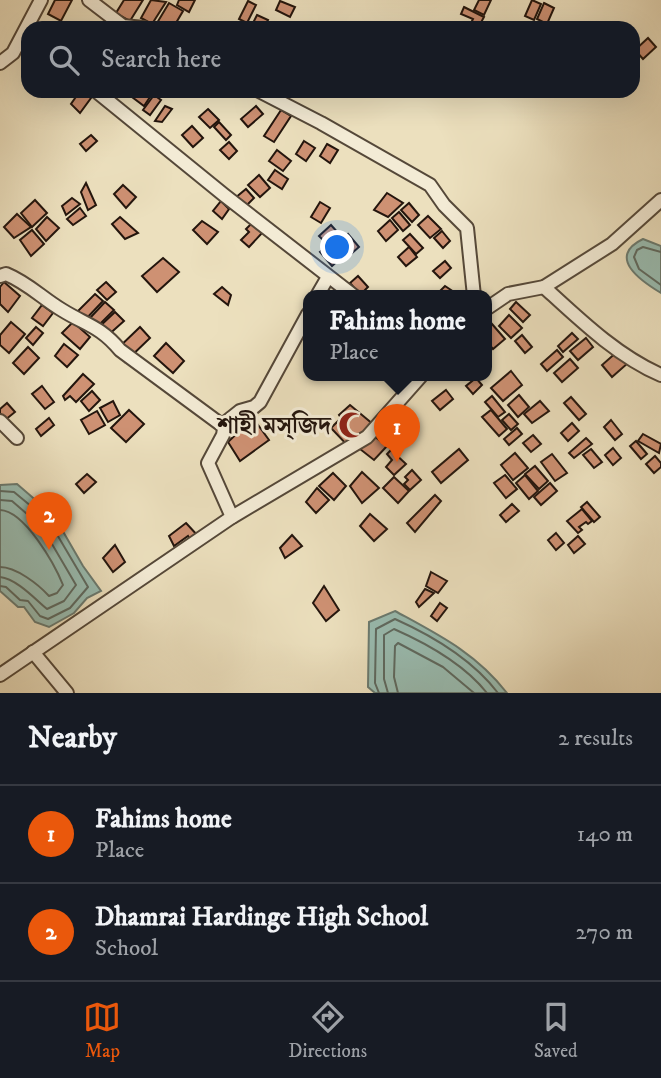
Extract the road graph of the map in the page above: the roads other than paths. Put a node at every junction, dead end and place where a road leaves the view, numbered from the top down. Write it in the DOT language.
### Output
graph roads {
  1 [pos="41,0"];
  2 [pos="89,0"];
  3 [pos="30,21"];
  4 [pos="115,21"];
  5 [pos="21,38"];
  6 [pos="0,63"];
  7 [pos="105,98"];
  8 [pos="273,98"];
  9 [pos="661,200"];
  10 [pos="0,276"];
  11 [pos="328,276"];
  12 [pos="544,287"];
  13 [pos="320,290"];
  14 [pos="346,290"];
  15 [pos="473,290"];
  16 [pos="492,306"];
  17 [pos="303,323"];
  18 [pos="661,374"];
  19 [pos="417,381"];
  20 [pos="0,421"];
  21 [pos="223,426"];
  22 [pos="16,438"];
  23 [pos="232,517"];
  24 [pos="33,652"];
  25 [pos="0,675"];
  26 [pos="67,693"];
  1 -- 3 [label="street"];
  2 -- 4 [label="street"];
  5 -- 6 [label="street"];
  7 -- 11 [label="street"];
  8 -- 15 [label="street"];
  9 -- 12 [label="street"];
  10 -- 21 [label="street"];
  11 -- 13 [label="street"];
  11 -- 14 [label="street"];
  12 -- 16 [label="street"];
  12 -- 18 [label="street"];
  17 -- 21 [label="street"];
  19 -- 23 [label="street"];
  20 -- 22 [label="street"];
  21 -- 23 [label="street"];
  23 -- 24 [label="street"];
  24 -- 25 [label="street"];
  24 -- 26 [label="street"];
}
